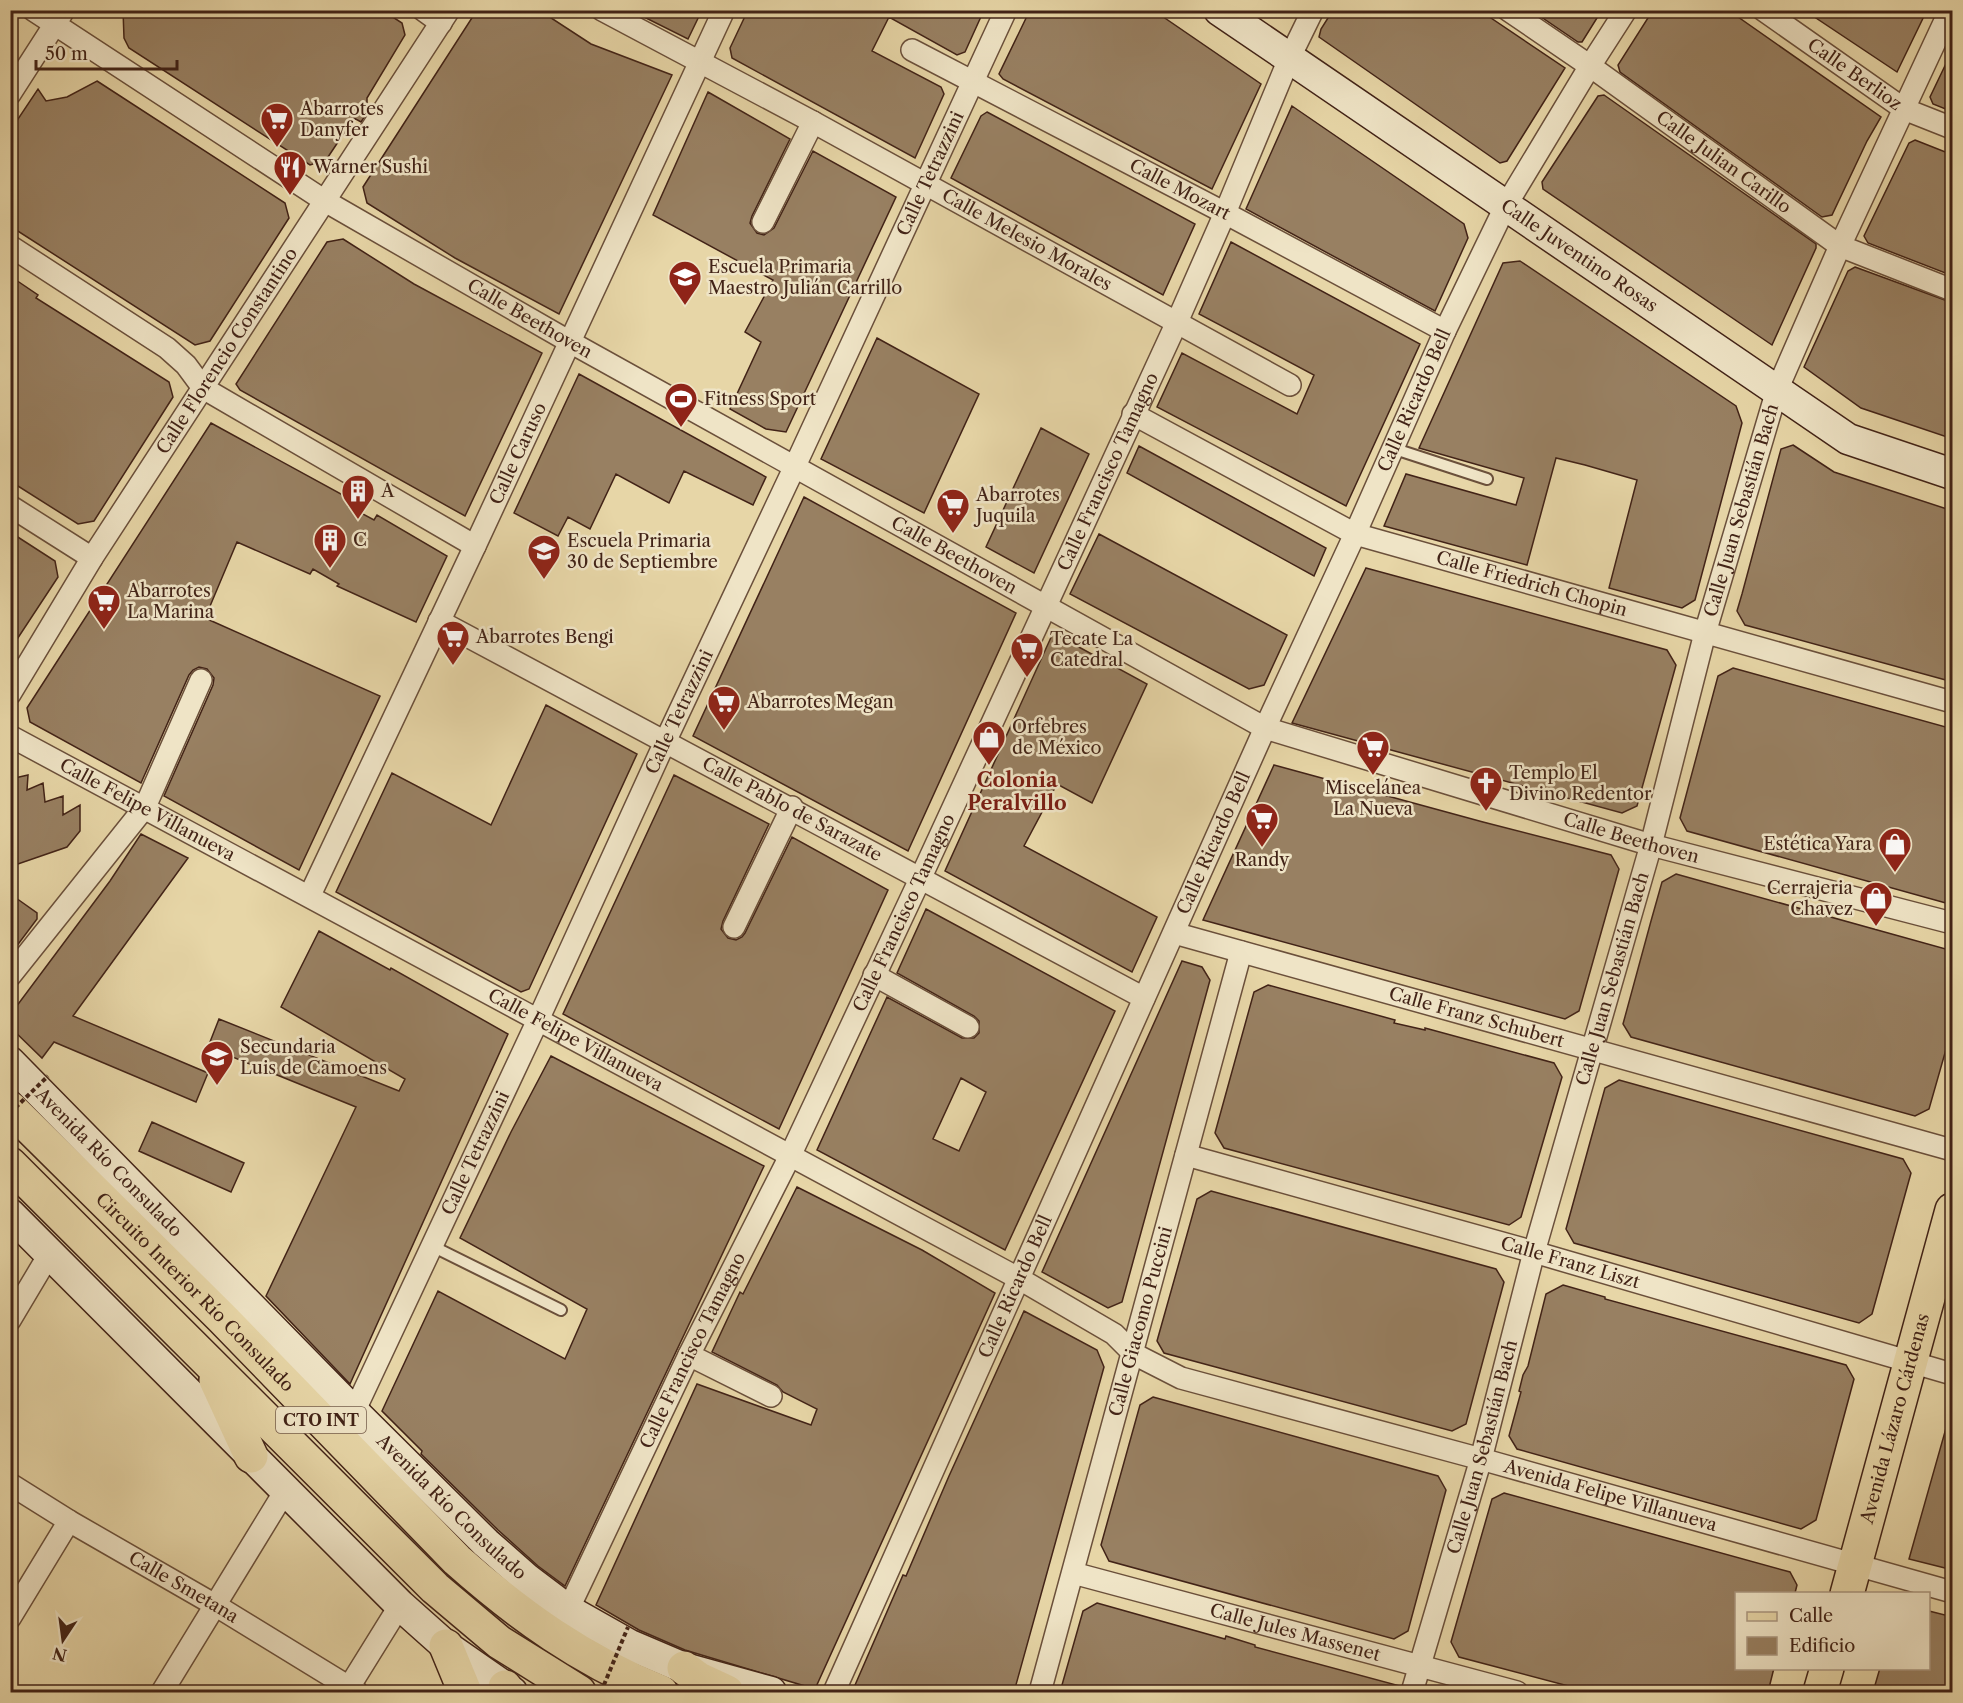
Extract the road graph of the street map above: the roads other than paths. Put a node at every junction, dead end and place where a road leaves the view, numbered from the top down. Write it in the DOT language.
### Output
graph roads {
  1 [pos="33,10"];
  2 [pos="423,10"];
  3 [pos="602,10"];
  4 [pos="724,10"];
  5 [pos="1006,10"];
  6 [pos="1219,10"];
  7 [pos="1313,10"];
  8 [pos="1508,10"];
  9 [pos="1626,10"];
  10 [pos="1763,10"];
  11 [pos="1950,10"];
  12 [pos="59,17"];
  13 [pos="445,17"];
  14 [pos="912,50"];
  15 [pos="1289,59"];
  16 [pos="700,62"];
  17 [pos="1590,66"];
  18 [pos="973,82"];
  19 [pos="10,94"];
  20 [pos="1904,109"];
  21 [pos="813,122"];
  22 [pos="1953,128"];
  23 [pos="924,184"];
  24 [pos="325,201"];
  25 [pos="1505,207"];
  26 [pos="1225,213"];
  27 [pos="763,222"];
  28 [pos="10,246"];
  29 [pos="1840,246"];
  30 [pos="1953,290"];
  31 [pos="1177,322"];
  32 [pos="1444,331"];
  33 [pos="570,342"];
  34 [pos="1290,385"];
  35 [pos="203,388"];
  36 [pos="1777,390"];
  37 [pos="1133,414"];
  38 [pos="1392,448"];
  39 [pos="795,466"];
  40 [pos="1953,474"];
  41 [pos="1487,479"];
  42 [pos="10,506"];
  43 [pos="1356,534"];
  44 [pos="475,546"];
  45 [pos="92,558"];
  46 [pos="1047,607"];
  47 [pos="440,621"];
  48 [pos="1705,633"];
  49 [pos="201,680"];
  50 [pos="10,694"];
  51 [pos="1953,702"];
  52 [pos="1265,728"];
  53 [pos="10,736"];
  54 [pos="664,742"];
  55 [pos="145,807"];
  56 [pos="792,807"];
  57 [pos="1651,845"];
  58 [pos="921,877"];
  59 [pos="310,895"];
  60 [pos="1953,923"];
  61 [pos="734,927"];
  62 [pos="1174,933"];
  63 [pos="1241,952"];
  64 [pos="874,975"];
  65 [pos="10,976"];
  66 [pos="1144,999"];
  67 [pos="538,1020"];
  68 [pos="968,1027"];
  69 [pos="1593,1049"];
  70 [pos="10,1062"];
  71 [pos="10,1108"];
  72 [pos="1953,1150"];
  73 [pos="1186,1155"];
  74 [pos="790,1156"];
  75 [pos="10,1164"];
  76 [pos="1953,1210"];
  77 [pos="10,1214"];
  78 [pos="432,1246"];
  79 [pos="1534,1252"];
  80 [pos="50,1253"];
  81 [pos="1018,1278"];
  82 [pos="561,1310"];
  83 [pos="10,1320"];
  84 [pos="1134,1354"];
  85 [pos="689,1355"];
  86 [pos="208,1362"];
  87 [pos="1910,1362"];
  88 [pos="1953,1374"];
  89 [pos="771,1396"];
  90 [pos="354,1412"];
  91 [pos="251,1456"];
  92 [pos="1481,1459"];
  93 [pos="10,1484"];
  94 [pos="285,1491"];
  95 [pos="69,1521"];
  96 [pos="1073,1573"];
  97 [pos="1851,1580"];
  98 [pos="1953,1592"];
  99 [pos="215,1605"];
  100 [pos="400,1605"];
  101 [pos="568,1610"];
  102 [pos="10,1618"];
  103 [pos="446,1647"];
  104 [pos="1419,1665"];
  105 [pos="684,1668"];
  106 [pos="1826,1670"];
  107 [pos="350,1691"];
  108 [pos="508,1691"];
  109 [pos="162,1692"];
  110 [pos="465,1692"];
  111 [pos="579,1692"];
  112 [pos="661,1692"];
  113 [pos="727,1692"];
  114 [pos="771,1692"];
  115 [pos="834,1692"];
  116 [pos="1040,1692"];
  117 [pos="1412,1692"];
  118 [pos="1516,1692"];
  119 [pos="1820,1692"];
  1 -- 12 [label="street, Calle Beethoven"];
  2 -- 13 [label="street"];
  3 -- 16 [label="street, Calle Melesio Morales"];
  4 -- 16 [label="street, Calle Caruso"];
  5 -- 18 [label="street, Calle Tetrazzini"];
  6 -- 15 [label="main road, Calle Juventino Rosas"];
  7 -- 15 [label="street, Calle Francisco Tamagno"];
  8 -- 17 [label="street, Calle Julian Carillo"];
  9 -- 17 [label="street, Calle Ricardo Bell"];
  10 -- 20 [label="street, Calle Berlioz"];
  11 -- 20 [label="street, Calle Juan Sebastián Bach"];
  12 -- 19 [label="street"];
  12 -- 24 [label="street, Calle Beethoven"];
  13 -- 24 [label="street, Calle Florencio Constantino"];
  14 -- 18 [label="street, Calle Mozart"];
  15 -- 25 [label="main road, Calle Juventino Rosas"];
  15 -- 26 [label="street, Calle Francisco Tamagno"];
  16 -- 21 [label="street, Calle Melesio Morales"];
  16 -- 33 [label="street, Calle Caruso"];
  17 -- 25 [label="street, Calle Ricardo Bell"];
  17 -- 29 [label="street, Calle Julian Carillo"];
  18 -- 23 [label="street, Calle Tetrazzini"];
  18 -- 26 [label="street, Calle Mozart"];
  20 -- 22 [label="street, Calle Berlioz"];
  20 -- 29 [label="street, Calle Juan Sebastián Bach"];
  21 -- 23 [label="street, Calle Melesio Morales"];
  21 -- 27 [label="street"];
  23 -- 31 [label="street, Calle Melesio Morales"];
  23 -- 39 [label="street, Calle Tetrazzini"];
  24 -- 33 [label="street, Calle Beethoven"];
  24 -- 35 [label="street, Calle Florencio Constantino"];
  25 -- 32 [label="street, Calle Ricardo Bell"];
  25 -- 36 [label="main road, Calle Juventino Rosas"];
  26 -- 31 [label="street, Calle Francisco Tamagno"];
  26 -- 32 [label="street, Calle Mozart"];
  28 -- 35 [label="street"];
  29 -- 30 [label="street, Calle Julian Carillo"];
  29 -- 36 [label="street, Calle Juan Sebastián Bach"];
  31 -- 34 [label="street, Calle Melesio Morales"];
  31 -- 37 [label="street, Calle Francisco Tamagno"];
  32 -- 38 [label="street, Calle Ricardo Bell"];
  33 -- 39 [label="street, Calle Beethoven"];
  33 -- 44 [label="street, Calle Caruso"];
  35 -- 44 [label="street"];
  35 -- 45 [label="street, Calle Florencio Constantino"];
  36 -- 40 [label="main road, Calle Juventino Rosas"];
  36 -- 48 [label="street, Calle Juan Sebastián Bach"];
  37 -- 43 [label="street, Calle Friedrich Chopin"];
  37 -- 46 [label="street, Calle Francisco Tamagno"];
  38 -- 41 [label="lane"];
  38 -- 43 [label="street, Calle Ricardo Bell"];
  39 -- 46 [label="street, Calle Beethoven"];
  39 -- 54 [label="street, Calle Tetrazzini"];
  42 -- 45 [label="street"];
  43 -- 48 [label="street, Calle Friedrich Chopin"];
  43 -- 52 [label="street, Calle Ricardo Bell"];
  44 -- 47 [label="street, Calle Caruso"];
  45 -- 50 [label="street, Calle Florencio Constantino"];
  46 -- 52 [label="street, Calle Beethoven"];
  46 -- 58 [label="street, Calle Francisco Tamagno"];
  47 -- 54 [label="street, Calle Pablo de Sarazate"];
  47 -- 59 [label="street, Calle Caruso"];
  48 -- 51 [label="street, Calle Friedrich Chopin"];
  48 -- 57 [label="street, Calle Juan Sebastián Bach"];
  49 -- 55 [label="street"];
  52 -- 57 [label="street, Calle Beethoven"];
  52 -- 62 [label="street, Calle Ricardo Bell"];
  53 -- 55 [label="street, Calle Felipe Villanueva"];
  54 -- 56 [label="street, Calle Pablo de Sarazate"];
  54 -- 67 [label="street, Calle Tetrazzini"];
  55 -- 59 [label="street, Calle Felipe Villanueva"];
  55 -- 65 [label="street"];
  56 -- 58 [label="street, Calle Pablo de Sarazate"];
  56 -- 61 [label="street"];
  57 -- 60 [label="street, Calle Beethoven"];
  57 -- 69 [label="street, Calle Juan Sebastián Bach"];
  58 -- 64 [label="street, Calle Francisco Tamagno"];
  58 -- 66 [label="street, Calle Pablo de Sarazate"];
  59 -- 67 [label="street, Calle Felipe Villanueva"];
  62 -- 63 [label="street, Calle Franz Schubert"];
  62 -- 66 [label="street, Calle Ricardo Bell"];
  63 -- 69 [label="street, Calle Franz Schubert"];
  63 -- 73 [label="street, Calle Giacomo Puccini"];
  64 -- 68 [label="street"];
  64 -- 74 [label="street, Calle Francisco Tamagno"];
  66 -- 81 [label="street, Calle Ricardo Bell"];
  67 -- 74 [label="street, Calle Felipe Villanueva"];
  67 -- 78 [label="street, Calle Tetrazzini"];
  69 -- 72 [label="street, Calle Franz Schubert"];
  69 -- 79 [label="street, Calle Juan Sebastián Bach"];
  70 -- 90 [label="main road, Avenida Río Consulado / CTO INT"];
  71 -- 112 [label="main road, Circuito Interior Río Consulado / CTO INT"];
  73 -- 79 [label="street, Calle Franz Liszt"];
  73 -- 84 [label="street, Calle Giacomo Puccini"];
  74 -- 81 [label="street, Calle Felipe Villanueva"];
  74 -- 85 [label="street, Calle Francisco Tamagno"];
  75 -- 86 [label="main road, CTO INT"];
  76 -- 87 [label="main road, Avenida Lázaro Cárdenas"];
  77 -- 80 [label="main road"];
  78 -- 82 [label="lane"];
  78 -- 90 [label="street, Calle Tetrazzini"];
  79 -- 87 [label="street, Calle Franz Liszt"];
  79 -- 92 [label="street, Calle Juan Sebastián Bach"];
  80 -- 83 [label="street"];
  80 -- 91 [label="main road"];
  81 -- 84 [label="street, Calle Felipe Villanueva"];
  81 -- 115 [label="street, Calle Ricardo Bell"];
  84 -- 92 [label="street, Avenida Felipe Villanueva"];
  84 -- 96 [label="street, Calle Giacomo Puccini"];
  85 -- 89 [label="street"];
  85 -- 101 [label="street, Calle Francisco Tamagno"];
  86 -- 91 [label="main road"];
  86 -- 111 [label="main road, CTO INT"];
  87 -- 88 [label="street, Calle Franz Liszt"];
  87 -- 97 [label="main road, Avenida Lázaro Cárdenas"];
  90 -- 101 [label="main road, Avenida Río Consulado / CTO INT"];
  91 -- 94 [label="main road"];
  92 -- 97 [label="street, Avenida Felipe Villanueva"];
  92 -- 104 [label="street, Calle Juan Sebastián Bach"];
  93 -- 95 [label="street, Calle Smetana"];
  94 -- 99 [label="street"];
  94 -- 100 [label="main road"];
  95 -- 99 [label="street, Calle Smetana"];
  95 -- 102 [label="street"];
  96 -- 104 [label="street, Calle Jules Massenet"];
  96 -- 116 [label="street, Calle Giacomo Puccini"];
  97 -- 98 [label="street, Avenida Felipe Villanueva"];
  99 -- 107 [label="street, Calle Smetana"];
  99 -- 109 [label="street"];
  100 -- 103 [label="main road"];
  100 -- 107 [label="street"];
  101 -- 105 [label="main road, Avenida Río Consulado / CTO INT"];
  103 -- 108 [label="main road"];
  103 -- 110 [label="main road"];
  104 -- 117 [label="street, Calle Juan Sebastián Bach"];
  104 -- 118 [label="street, Calle Jules Massenet"];
  105 -- 113 [label="main road"];
  105 -- 114 [label="main road, Avenida Río Consulado / CTO INT"];
  106 -- 119 [label="main road"];
}
